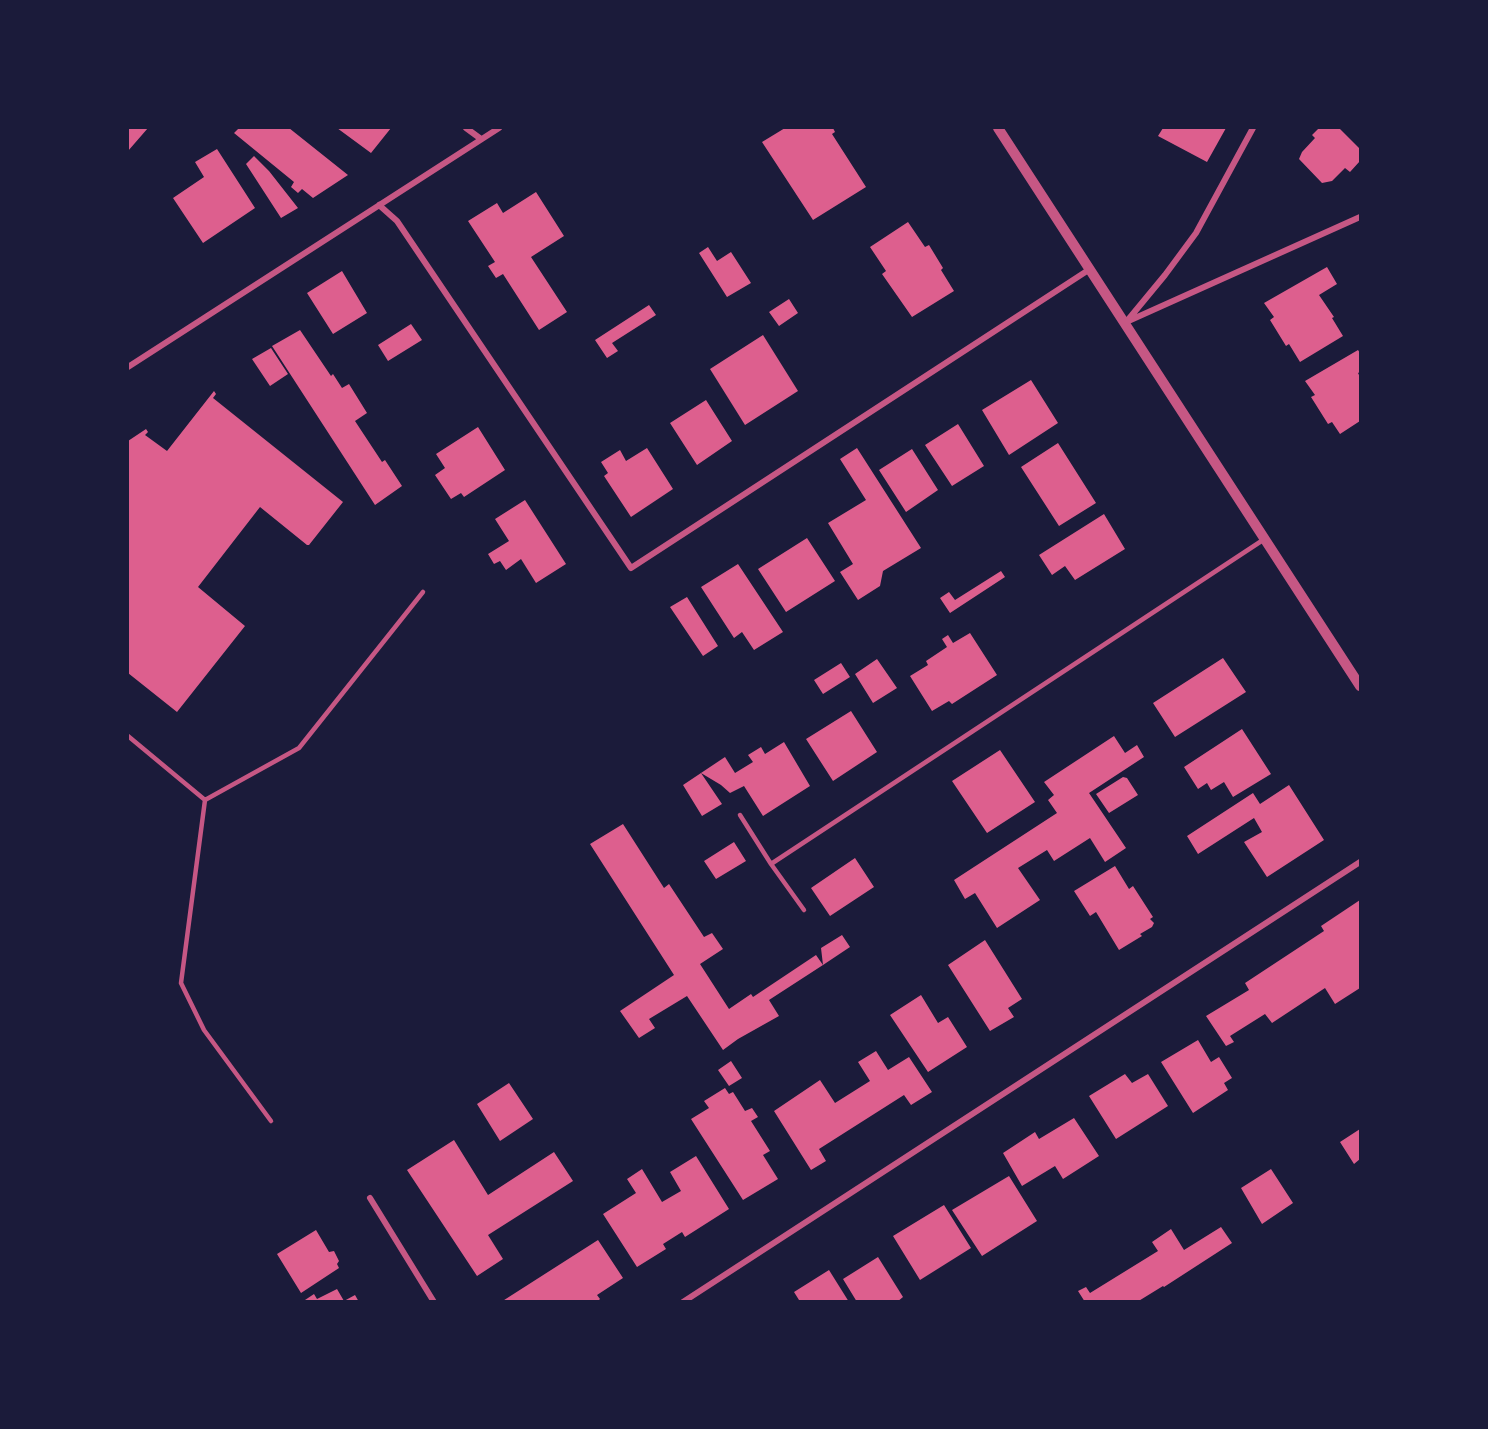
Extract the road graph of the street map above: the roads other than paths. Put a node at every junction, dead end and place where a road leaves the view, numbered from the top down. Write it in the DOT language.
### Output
graph roads {
  1 [pos="466,128"];
  2 [pos="499,128"];
  3 [pos="998,128"];
  4 [pos="1252,128"];
  5 [pos="481,139"];
  6 [pos="379,205"];
  7 [pos="1360,217"];
  8 [pos="1090,269"];
  9 [pos="1124,324"];
  10 [pos="128,367"];
  11 [pos="1265,539"];
  12 [pos="423,592"];
  13 [pos="1360,687"];
  14 [pos="128,736"];
  15 [pos="205,800"];
  16 [pos="740,815"];
  17 [pos="1360,862"];
  18 [pos="771,864"];
  19 [pos="804,910"];
  20 [pos="271,1121"];
  21 [pos="370,1198"];
  22 [pos="434,1302"];
  23 [pos="683,1302"];
  1 -- 5 [label="street"];
  2 -- 5 [label="street"];
  3 -- 8 [label="street"];
  4 -- 9 [label="street"];
  5 -- 6 [label="street"];
  6 -- 8 [label="street"];
  6 -- 10 [label="street"];
  7 -- 9 [label="street"];
  8 -- 9 [label="street"];
  9 -- 11 [label="street"];
  11 -- 13 [label="street"];
  11 -- 18 [label="lane"];
  12 -- 15 [label="lane"];
  14 -- 15 [label="lane"];
  15 -- 20 [label="lane"];
  16 -- 18 [label="lane"];
  17 -- 23 [label="street"];
  18 -- 19 [label="lane"];
  21 -- 22 [label="street"];
}
